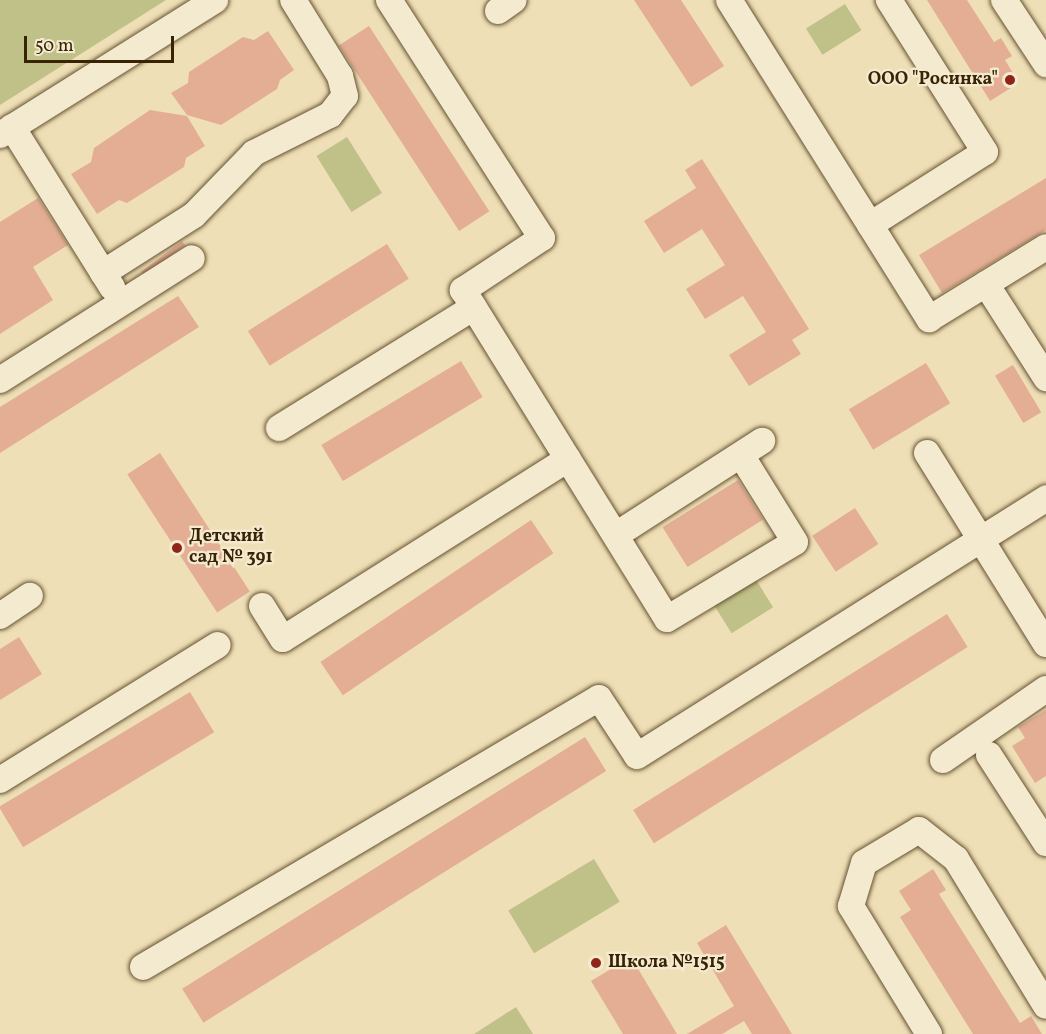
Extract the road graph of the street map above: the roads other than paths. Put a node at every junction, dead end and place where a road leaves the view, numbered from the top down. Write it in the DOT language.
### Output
graph roads {
  1 [pos="215,0"];
  2 [pos="293,0"];
  3 [pos="389,0"];
  4 [pos="729,0"];
  5 [pos="889,0"];
  6 [pos="1004,0"];
  7 [pos="1046,64"];
  8 [pos="6,131"];
  9 [pos="870,225"];
  10 [pos="1046,247"];
  11 [pos="192,258"];
  12 [pos="140,271"];
  13 [pos="986,284"];
  14 [pos="113,288"];
  15 [pos="474,307"];
  16 [pos="1046,378"];
  17 [pos="0,380"];
  18 [pos="279,428"];
  19 [pos="927,453"];
  20 [pos="568,459"];
  21 [pos="1046,498"];
  22 [pos="616,535"];
  23 [pos="980,540"];
  24 [pos="30,596"];
  25 [pos="262,606"];
  26 [pos="0,616"];
  27 [pos="1045,641"];
  28 [pos="218,645"];
  29 [pos="1046,689"];
  30 [pos="989,755"];
  31 [pos="943,760"];
  32 [pos="0,780"];
  33 [pos="1046,843"];
  34 [pos="143,967"];
  35 [pos="1046,1006"];
  36 [pos="929,1034"];
  1 -- 8 [label="street"];
  2 -- 14 [label="street"];
  3 -- 15 [label="street"];
  4 -- 9 [label="street"];
  5 -- 9 [label="street"];
  6 -- 7 [label="street"];
  8 -- 14 [label="street"];
  9 -- 13 [label="street"];
  10 -- 13 [label="street"];
  11 -- 14 [label="street"];
  12 -- 14 [label="street"];
  13 -- 16 [label="street"];
  14 -- 17 [label="street"];
  15 -- 18 [label="street"];
  15 -- 20 [label="street"];
  19 -- 23 [label="street"];
  20 -- 22 [label="street"];
  20 -- 25 [label="street"];
  21 -- 23 [label="street"];
  22 -- 22 [label="street"];
  23 -- 27 [label="street"];
  23 -- 34 [label="street"];
  24 -- 26 [label="street"];
  28 -- 32 [label="street"];
  29 -- 31 [label="street"];
  30 -- 33 [label="street"];
  35 -- 36 [label="street"];
}
